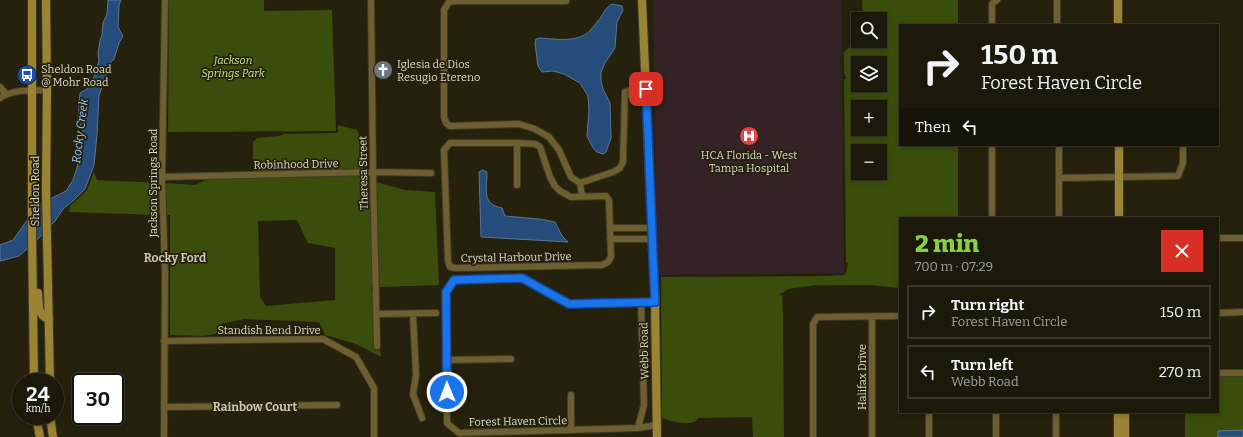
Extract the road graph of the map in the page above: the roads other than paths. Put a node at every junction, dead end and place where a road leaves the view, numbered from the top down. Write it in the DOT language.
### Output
graph roads {
  1 [pos="32,0"];
  2 [pos="46,0"];
  3 [pos="165,0"];
  4 [pos="371,0"];
  5 [pos="642,0"];
  6 [pos="997,0"];
  7 [pos="1057,0"];
  8 [pos="1118,0"];
  9 [pos="566,1"];
  10 [pos="992,24"];
  11 [pos="1057,24"];
  12 [pos="1118,24"];
  13 [pos="0,87"];
  14 [pos="47,90"];
  15 [pos="32,91"];
  16 [pos="646,92"];
  17 [pos="6,94"];
  18 [pos="0,98"];
  19 [pos="517,143"];
  20 [pos="992,146"];
  21 [pos="1059,146"];
  22 [pos="1119,146"];
  23 [pos="1183,146"];
  24 [pos="373,172"];
  25 [pos="431,173"];
  26 [pos="162,177"];
  27 [pos="1119,177"];
  28 [pos="1059,178"];
  29 [pos="580,183"];
  30 [pos="517,185"];
  31 [pos="582,196"];
  32 [pos="992,217"];
  33 [pos="1059,217"];
  34 [pos="1120,217"];
  35 [pos="610,228"];
  36 [pos="652,228"];
  37 [pos="1219,238"];
  38 [pos="1243,238"];
  39 [pos="610,239"];
  40 [pos="652,239"];
  41 [pos="32,263"];
  42 [pos="641,302"];
  43 [pos="655,302"];
  44 [pos="1219,312"];
  45 [pos="1243,312"];
  46 [pos="436,313"];
  47 [pos="377,314"];
  48 [pos="413,314"];
  49 [pos="899,316"];
  50 [pos="872,317"];
  51 [pos="49,319"];
  52 [pos="164,341"];
  53 [pos="377,346"];
  54 [pos="511,359"];
  55 [pos="447,360"];
  56 [pos="34,373"];
  57 [pos="50,373"];
  58 [pos="1219,373"];
  59 [pos="1243,373"];
  60 [pos="571,395"];
  61 [pos="337,405"];
  62 [pos="164,407"];
  63 [pos="929,413"];
  64 [pos="996,413"];
  65 [pos="1056,413"];
  66 [pos="1118,413"];
  67 [pos="1125,413"];
  68 [pos="422,418"];
  69 [pos="38,425"];
  70 [pos="51,425"];
  71 [pos="657,425"];
  72 [pos="638,428"];
  73 [pos="571,430"];
  74 [pos="40,437"];
  75 [pos="53,437"];
  76 [pos="164,437"];
  77 [pos="374,437"];
  78 [pos="657,437"];
  79 [pos="813,437"];
  80 [pos="872,437"];
  81 [pos="929,437"];
  82 [pos="996,437"];
  83 [pos="1056,437"];
  84 [pos="1118,437"];
  85 [pos="1125,437"];
  1 -- 15 [label="main road, Sheldon Road"];
  2 -- 14 [label="main road, Sheldon Road"];
  3 -- 26 [label="street, Jackson Springs Road"];
  4 -- 24 [label="street, Theresa Street"];
  5 -- 16 [label="main road, Webb Road"];
  6 -- 10 [label="street"];
  7 -- 11 [label="street"];
  8 -- 12 [label="main road"];
  9 -- 29 [label="street"];
  13 -- 17 [label="street"];
  14 -- 15 [label="street"];
  14 -- 51 [label="main road, Sheldon Road"];
  15 -- 17 [label="street"];
  15 -- 41 [label="main road, Sheldon Road"];
  16 -- 29 [label="street"];
  16 -- 36 [label="main road, Webb Road"];
  17 -- 18 [label="street"];
  19 -- 30 [label="street"];
  19 -- 31 [label="street, Crystal Harbour Drive"];
  19 -- 39 [label="street, Crystal Harbour Drive"];
  20 -- 32 [label="street"];
  21 -- 28 [label="street"];
  22 -- 27 [label="main road"];
  23 -- 27 [label="street"];
  24 -- 25 [label="street, Robinhood Drive"];
  24 -- 26 [label="street, Robinhood Drive"];
  24 -- 47 [label="street, Theresa Street"];
  26 -- 52 [label="street, Jackson Springs Road"];
  27 -- 28 [label="street"];
  27 -- 34 [label="main road"];
  28 -- 33 [label="street"];
  29 -- 31 [label="street"];
  31 -- 35 [label="street, Crystal Harbour Drive"];
  35 -- 36 [label="street"];
  35 -- 39 [label="street, Crystal Harbour Drive"];
  36 -- 40 [label="main road, Webb Road"];
  37 -- 38 [label="street"];
  39 -- 40 [label="street"];
  40 -- 43 [label="main road, Webb Road"];
  41 -- 51 [label="main road"];
  41 -- 56 [label="main road, Sheldon Road"];
  42 -- 43 [label="street, Forest Haven Circle"];
  42 -- 55 [label="street, Forest Haven Circle"];
  42 -- 72 [label="street"];
  43 -- 71 [label="main road, Webb Road"];
  44 -- 45 [label="street"];
  46 -- 48 [label="street"];
  47 -- 48 [label="street"];
  47 -- 53 [label="street, Theresa Street"];
  48 -- 68 [label="street"];
  49 -- 50 [label="street"];
  50 -- 79 [label="street"];
  50 -- 80 [label="street, Halifax Drive"];
  51 -- 57 [label="main road, Sheldon Road"];
  52 -- 62 [label="street, Jackson Springs Road"];
  52 -- 77 [label="street, Standish Bend Drive"];
  54 -- 55 [label="street"];
  55 -- 73 [label="street, Forest Haven Circle"];
  58 -- 59 [label="street"];
  60 -- 73 [label="street"];
  61 -- 62 [label="street"];
  62 -- 76 [label="street, Jackson Springs Road"];
  63 -- 81 [label="street"];
  64 -- 82 [label="street"];
  65 -- 83 [label="street"];
  66 -- 84 [label="main road"];
  67 -- 85 [label="main road"];
  69 -- 74 [label="main road"];
  70 -- 75 [label="main road"];
  71 -- 72 [label="street, Forest Haven Circle"];
  71 -- 78 [label="main road, Webb Road"];
  72 -- 73 [label="street, Forest Haven Circle"];
}
